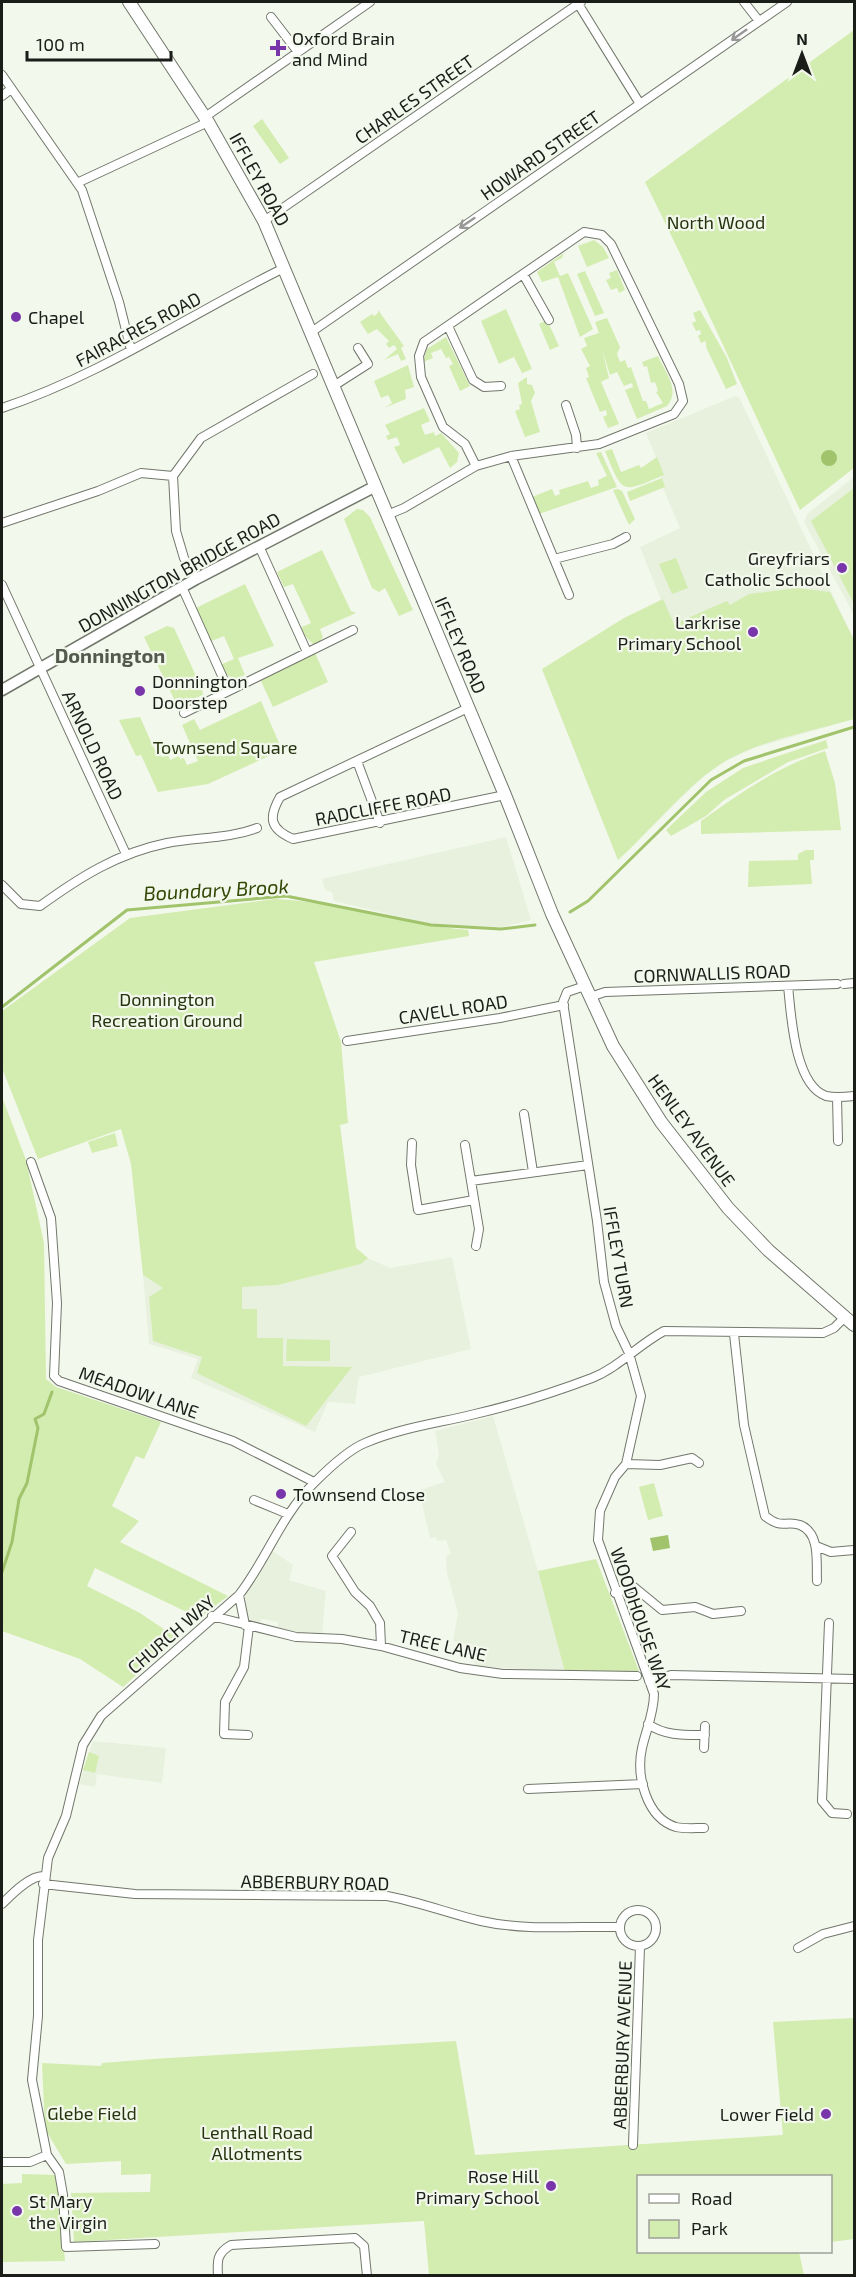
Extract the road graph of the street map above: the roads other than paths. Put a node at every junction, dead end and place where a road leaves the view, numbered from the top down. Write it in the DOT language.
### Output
graph roads {
  1 [pos="129,2"];
  2 [pos="370,2"];
  3 [pos="579,2"];
  4 [pos="744,2"];
  5 [pos="787,2"];
  6 [pos="271,17"];
  7 [pos="759,21"];
  8 [pos="298,52"];
  9 [pos="2,75"];
  10 [pos="11,89"];
  11 [pos="2,96"];
  12 [pos="640,104"];
  13 [pos="206,120"];
  14 [pos="78,183"];
  15 [pos="264,221"];
  16 [pos="284,268"];
  17 [pos="523,274"];
  18 [pos="549,320"];
  19 [pos="448,326"];
  20 [pos="310,333"];
  21 [pos="358,348"];
  22 [pos="131,350"];
  23 [pos="313,374"];
  24 [pos="501,386"];
  25 [pos="332,387"];
  26 [pos="566,405"];
  27 [pos="2,408"];
  28 [pos="577,448"];
  29 [pos="511,456"];
  30 [pos="476,466"];
  31 [pos="173,476"];
  32 [pos="374,487"];
  33 [pos="387,515"];
  34 [pos="2,523"];
  35 [pos="626,537"];
  36 [pos="259,546"];
  37 [pos="554,559"];
  38 [pos="196,579"];
  39 [pos="2,585"];
  40 [pos="182,587"];
  41 [pos="569,595"];
  42 [pos="353,630"];
  43 [pos="307,652"];
  44 [pos="40,668"];
  45 [pos="228,689"];
  46 [pos="2,690"];
  47 [pos="468,708"];
  48 [pos="183,712"];
  49 [pos="357,761"];
  50 [pos="505,795"];
  51 [pos="380,823"];
  52 [pos="257,828"];
  53 [pos="126,854"];
  54 [pos="2,885"];
  55 [pos="554,917"];
  56 [pos="855,983"];
  57 [pos="788,986"];
  58 [pos="587,991"];
  59 [pos="564,1005"];
  60 [pos="347,1041"];
  61 [pos="854,1096"];
  62 [pos="837,1097"];
  63 [pos="524,1114"];
  64 [pos="838,1141"];
  65 [pos="412,1143"];
  66 [pos="465,1145"];
  67 [pos="31,1162"];
  68 [pos="588,1164"];
  69 [pos="533,1172"];
  70 [pos="471,1181"];
  71 [pos="474,1200"];
  72 [pos="476,1246"];
  73 [pos="850,1321"];
  74 [pos="734,1334"];
  75 [pos="629,1353"];
  76 [pos="699,1463"];
  77 [pos="626,1464"];
  78 [pos="314,1482"];
  79 [pos="254,1500"];
  80 [pos="288,1514"];
  81 [pos="351,1532"];
  82 [pos="816,1546"];
  83 [pos="855,1550"];
  84 [pos="817,1581"];
  85 [pos="615,1593"];
  86 [pos="239,1595"];
  87 [pos="741,1611"];
  88 [pos="212,1616"];
  89 [pos="829,1623"];
  90 [pos="247,1625"];
  91 [pos="381,1646"];
  92 [pos="637,1676"];
  93 [pos="827,1678"];
  94 [pos="855,1679"];
  95 [pos="649,1681"];
  96 [pos="648,1724"];
  97 [pos="705,1726"];
  98 [pos="248,1735"];
  99 [pos="705,1736"];
  100 [pos="704,1748"];
  101 [pos="642,1784"];
  102 [pos="528,1789"];
  103 [pos="847,1814"];
  104 [pos="704,1828"];
  105 [pos="43,1880"];
  106 [pos="2,1904"];
  107 [pos="855,1926"];
  108 [pos="620,1927"];
  109 [pos="640,1947"];
  110 [pos="798,1948"];
  111 [pos="633,2145"];
  112 [pos="46,2155"];
  113 [pos="2,2162"];
  114 [pos="155,2244"];
  115 [pos="218,2276"];
  116 [pos="368,2276"];
  1 -- 13 [label="main road, IFFLEY ROAD"];
  2 -- 8 [label="street"];
  3 -- 12 [label="street"];
  3 -- 15 [label="street, CHARLES STREET"];
  4 -- 7 [label="street"];
  5 -- 7 [label="street, HOWARD STREET"];
  6 -- 8 [label="street"];
  7 -- 12 [label="street, HOWARD STREET, one-way"];
  8 -- 13 [label="street"];
  9 -- 10 [label="street"];
  10 -- 11 [label="street"];
  10 -- 14 [label="street"];
  12 -- 20 [label="street, HOWARD STREET, one-way"];
  13 -- 14 [label="street"];
  13 -- 15 [label="main road, IFFLEY ROAD"];
  14 -- 22 [label="street"];
  15 -- 16 [label="main road, IFFLEY ROAD"];
  16 -- 20 [label="main road, IFFLEY ROAD"];
  16 -- 22 [label="street, FAIRACRES ROAD"];
  17 -- 18 [label="street"];
  17 -- 19 [label="street"];
  17 -- 28 [label="street"];
  19 -- 24 [label="street"];
  19 -- 30 [label="street"];
  20 -- 25 [label="main road, IFFLEY ROAD"];
  21 -- 25 [label="street"];
  22 -- 27 [label="street, FAIRACRES ROAD"];
  23 -- 31 [label="street"];
  25 -- 32 [label="main road, IFFLEY ROAD"];
  26 -- 28 [label="street"];
  28 -- 29 [label="street"];
  29 -- 30 [label="street"];
  29 -- 37 [label="street"];
  30 -- 33 [label="street"];
  31 -- 34 [label="street"];
  31 -- 38 [label="street"];
  32 -- 33 [label="main road, IFFLEY ROAD"];
  32 -- 36 [label="main road, DONNINGTON BRIDGE ROAD"];
  33 -- 47 [label="main road, IFFLEY ROAD"];
  35 -- 37 [label="street"];
  36 -- 38 [label="main road, DONNINGTON BRIDGE ROAD"];
  36 -- 43 [label="street"];
  37 -- 41 [label="street"];
  38 -- 40 [label="main road, DONNINGTON BRIDGE ROAD"];
  39 -- 44 [label="street, ARNOLD ROAD"];
  40 -- 44 [label="main road, DONNINGTON BRIDGE ROAD"];
  40 -- 45 [label="street"];
  42 -- 43 [label="street"];
  43 -- 45 [label="street"];
  44 -- 46 [label="main road, DONNINGTON BRIDGE ROAD"];
  44 -- 53 [label="street, ARNOLD ROAD"];
  45 -- 48 [label="street"];
  47 -- 49 [label="street"];
  47 -- 50 [label="main road, IFFLEY ROAD"];
  49 -- 51 [label="street"];
  49 -- 51 [label="street, RADCLIFFE ROAD"];
  50 -- 51 [label="street, RADCLIFFE ROAD"];
  50 -- 55 [label="main road, IFFLEY ROAD"];
  52 -- 53 [label="street"];
  53 -- 54 [label="street"];
  55 -- 58 [label="main road, HENLEY AVENUE"];
  56 -- 57 [label="street, CORNWALLIS ROAD"];
  57 -- 58 [label="street, CORNWALLIS ROAD"];
  57 -- 62 [label="street"];
  58 -- 59 [label="street"];
  58 -- 73 [label="main road, HENLEY AVENUE"];
  59 -- 60 [label="street, CAVELL ROAD"];
  59 -- 68 [label="street, IFFLEY TURN"];
  61 -- 62 [label="street"];
  62 -- 64 [label="street"];
  63 -- 69 [label="street"];
  65 -- 71 [label="street"];
  66 -- 70 [label="street"];
  67 -- 78 [label="street, MEADOW LANE"];
  68 -- 69 [label="street"];
  68 -- 75 [label="street, IFFLEY TURN"];
  69 -- 70 [label="street"];
  70 -- 71 [label="street"];
  71 -- 72 [label="street"];
  73 -- 74 [label="street"];
  74 -- 75 [label="street"];
  74 -- 82 [label="street"];
  75 -- 77 [label="street, WOODHOUSE WAY"];
  75 -- 78 [label="street, CHURCH WAY"];
  76 -- 77 [label="street"];
  77 -- 85 [label="street, WOODHOUSE WAY"];
  78 -- 80 [label="street, CHURCH WAY"];
  79 -- 80 [label="street"];
  80 -- 86 [label="street, CHURCH WAY"];
  81 -- 91 [label="street"];
  82 -- 83 [label="street"];
  82 -- 84 [label="street"];
  85 -- 87 [label="street"];
  85 -- 95 [label="street, WOODHOUSE WAY"];
  86 -- 88 [label="street, CHURCH WAY"];
  86 -- 90 [label="street"];
  88 -- 90 [label="street, TREE LANE"];
  88 -- 105 [label="street, CHURCH WAY"];
  89 -- 93 [label="street"];
  90 -- 91 [label="street, TREE LANE"];
  90 -- 98 [label="street"];
  91 -- 92 [label="street, TREE LANE"];
  93 -- 94 [label="street"];
  93 -- 95 [label="street"];
  93 -- 103 [label="street"];
  95 -- 96 [label="street, WOODHOUSE WAY"];
  96 -- 99 [label="street"];
  96 -- 101 [label="street, WOODHOUSE WAY"];
  97 -- 99 [label="street"];
  99 -- 100 [label="street"];
  101 -- 102 [label="street"];
  101 -- 104 [label="street"];
  105 -- 106 [label="street"];
  105 -- 108 [label="street, ABBERBURY ROAD"];
  105 -- 112 [label="street, CHURCH WAY"];
  107 -- 110 [label="street"];
  108 -- 109 [label="street"];
  108 -- 109 [label="street"];
  109 -- 111 [label="street, ABBERBURY AVENUE"];
  112 -- 113 [label="street"];
  112 -- 114 [label="street, CHURCH WAY"];
  115 -- 116 [label="street"];
}
